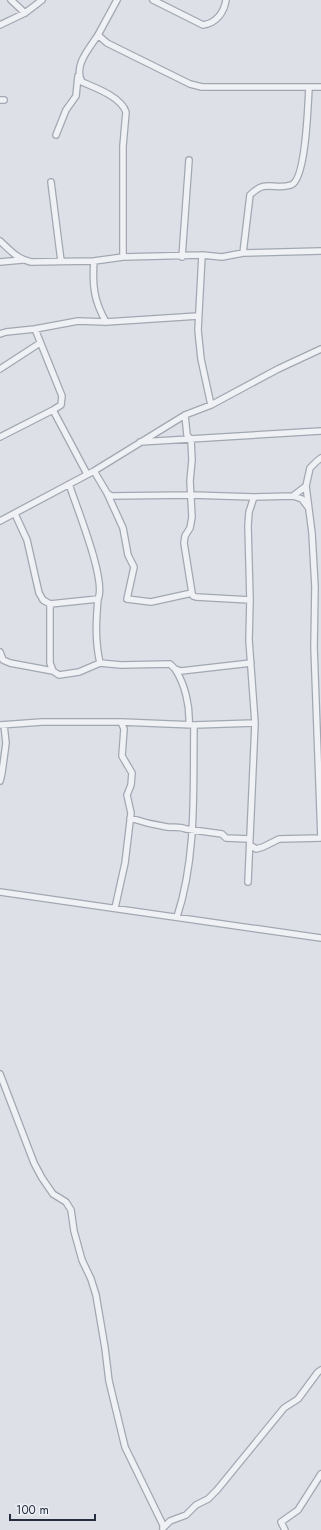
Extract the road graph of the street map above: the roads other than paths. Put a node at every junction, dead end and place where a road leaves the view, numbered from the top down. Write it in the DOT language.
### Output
graph roads {
  1 [pos="11,0"];
  2 [pos="42,0"];
  3 [pos="117,0"];
  4 [pos="153,0"];
  5 [pos="226,0"];
  6 [pos="25,13"];
  7 [pos="0,26"];
  8 [pos="98,35"];
  9 [pos="78,76"];
  10 [pos="309,87"];
  11 [pos="321,87"];
  12 [pos="56,135"];
  13 [pos="189,160"];
  14 [pos="51,182"];
  15 [pos="0,241"];
  16 [pos="321,251"];
  17 [pos="243,253"];
  18 [pos="202,256"];
  19 [pos="123,257"];
  20 [pos="182,257"];
  21 [pos="22,260"];
  22 [pos="61,261"];
  23 [pos="0,262"];
  24 [pos="94,262"];
  25 [pos="198,316"];
  26 [pos="106,322"];
  27 [pos="35,329"];
  28 [pos="0,334"];
  29 [pos="40,343"];
  30 [pos="321,349"];
  31 [pos="0,369"];
  32 [pos="211,405"];
  33 [pos="53,410"];
  34 [pos="185,415"];
  35 [pos="321,431"];
  36 [pos="0,437"];
  37 [pos="191,440"];
  38 [pos="139,442"];
  39 [pos="321,458"];
  40 [pos="94,471"];
  41 [pos="87,474"];
  42 [pos="69,484"];
  43 [pos="306,486"];
  44 [pos="107,493"];
  45 [pos="191,495"];
  46 [pos="292,496"];
  47 [pos="254,497"];
  48 [pos="308,507"];
  49 [pos="15,514"];
  50 [pos="0,521"];
  51 [pos="192,593"];
  52 [pos="98,599"];
  53 [pos="250,600"];
  54 [pos="50,604"];
  55 [pos="0,652"];
  56 [pos="1,662"];
  57 [pos="100,663"];
  58 [pos="251,663"];
  59 [pos="175,669"];
  60 [pos="52,671"];
  61 [pos="121,722"];
  62 [pos="255,723"];
  63 [pos="191,724"];
  64 [pos="2,725"];
  65 [pos="0,781"];
  66 [pos="130,818"];
  67 [pos="191,829"];
  68 [pos="321,838"];
  69 [pos="250,842"];
  70 [pos="248,882"];
  71 [pos="1,893"];
  72 [pos="115,908"];
  73 [pos="177,917"];
  74 [pos="321,938"];
  75 [pos="0,1074"];
  76 [pos="321,1370"];
  77 [pos="321,1475"];
  78 [pos="163,1529"];
  79 [pos="284,1530"];
  1 -- 6 [label="street"];
  2 -- 6 [label="street"];
  3 -- 8 [label="street"];
  4 -- 5 [label="street"];
  6 -- 7 [label="street"];
  8 -- 9 [label="street"];
  8 -- 10 [label="street"];
  9 -- 12 [label="street"];
  9 -- 19 [label="street"];
  10 -- 11 [label="street"];
  10 -- 17 [label="street"];
  13 -- 20 [label="street"];
  14 -- 22 [label="street"];
  15 -- 21 [label="street"];
  16 -- 17 [label="street"];
  17 -- 18 [label="street"];
  18 -- 20 [label="street"];
  18 -- 25 [label="street"];
  19 -- 20 [label="street"];
  19 -- 24 [label="street"];
  21 -- 22 [label="street"];
  21 -- 23 [label="street"];
  22 -- 24 [label="street"];
  24 -- 26 [label="street"];
  25 -- 26 [label="street"];
  25 -- 32 [label="street"];
  26 -- 27 [label="street"];
  27 -- 28 [label="street"];
  27 -- 29 [label="street"];
  29 -- 31 [label="street"];
  29 -- 33 [label="street"];
  30 -- 32 [label="street"];
  32 -- 34 [label="street"];
  33 -- 36 [label="street"];
  33 -- 41 [label="street"];
  34 -- 37 [label="street"];
  34 -- 38 [label="street"];
  35 -- 37 [label="street"];
  37 -- 38 [label="street"];
  37 -- 45 [label="street"];
  38 -- 40 [label="street"];
  39 -- 43 [label="street"];
  40 -- 41 [label="street"];
  40 -- 44 [label="street"];
  41 -- 42 [label="street"];
  42 -- 49 [label="street"];
  42 -- 52 [label="street"];
  43 -- 46 [label="street"];
  43 -- 48 [label="street"];
  44 -- 45 [label="street"];
  44 -- 51 [label="street"];
  45 -- 47 [label="street"];
  45 -- 51 [label="street"];
  46 -- 47 [label="street"];
  46 -- 48 [label="street"];
  47 -- 53 [label="street"];
  48 -- 68 [label="street"];
  49 -- 50 [label="street"];
  49 -- 54 [label="street"];
  51 -- 53 [label="street"];
  52 -- 54 [label="street"];
  52 -- 57 [label="street"];
  53 -- 58 [label="street"];
  54 -- 60 [label="street"];
  55 -- 56 [label="street"];
  56 -- 60 [label="street"];
  57 -- 59 [label="street"];
  57 -- 60 [label="street"];
  58 -- 59 [label="street"];
  58 -- 62 [label="street"];
  59 -- 63 [label="street"];
  61 -- 63 [label="street"];
  61 -- 64 [label="street"];
  61 -- 66 [label="street"];
  62 -- 63 [label="street"];
  62 -- 69 [label="street"];
  63 -- 67 [label="street"];
  64 -- 65 [label="street"];
  66 -- 67 [label="street"];
  66 -- 72 [label="street"];
  67 -- 69 [label="street"];
  67 -- 73 [label="street"];
  68 -- 69 [label="street"];
  69 -- 70 [label="street"];
  71 -- 72 [label="street"];
  72 -- 73 [label="street"];
  73 -- 74 [label="street"];
  75 -- 78 [label="street"];
  76 -- 78 [label="street"];
  77 -- 79 [label="street"];
}
